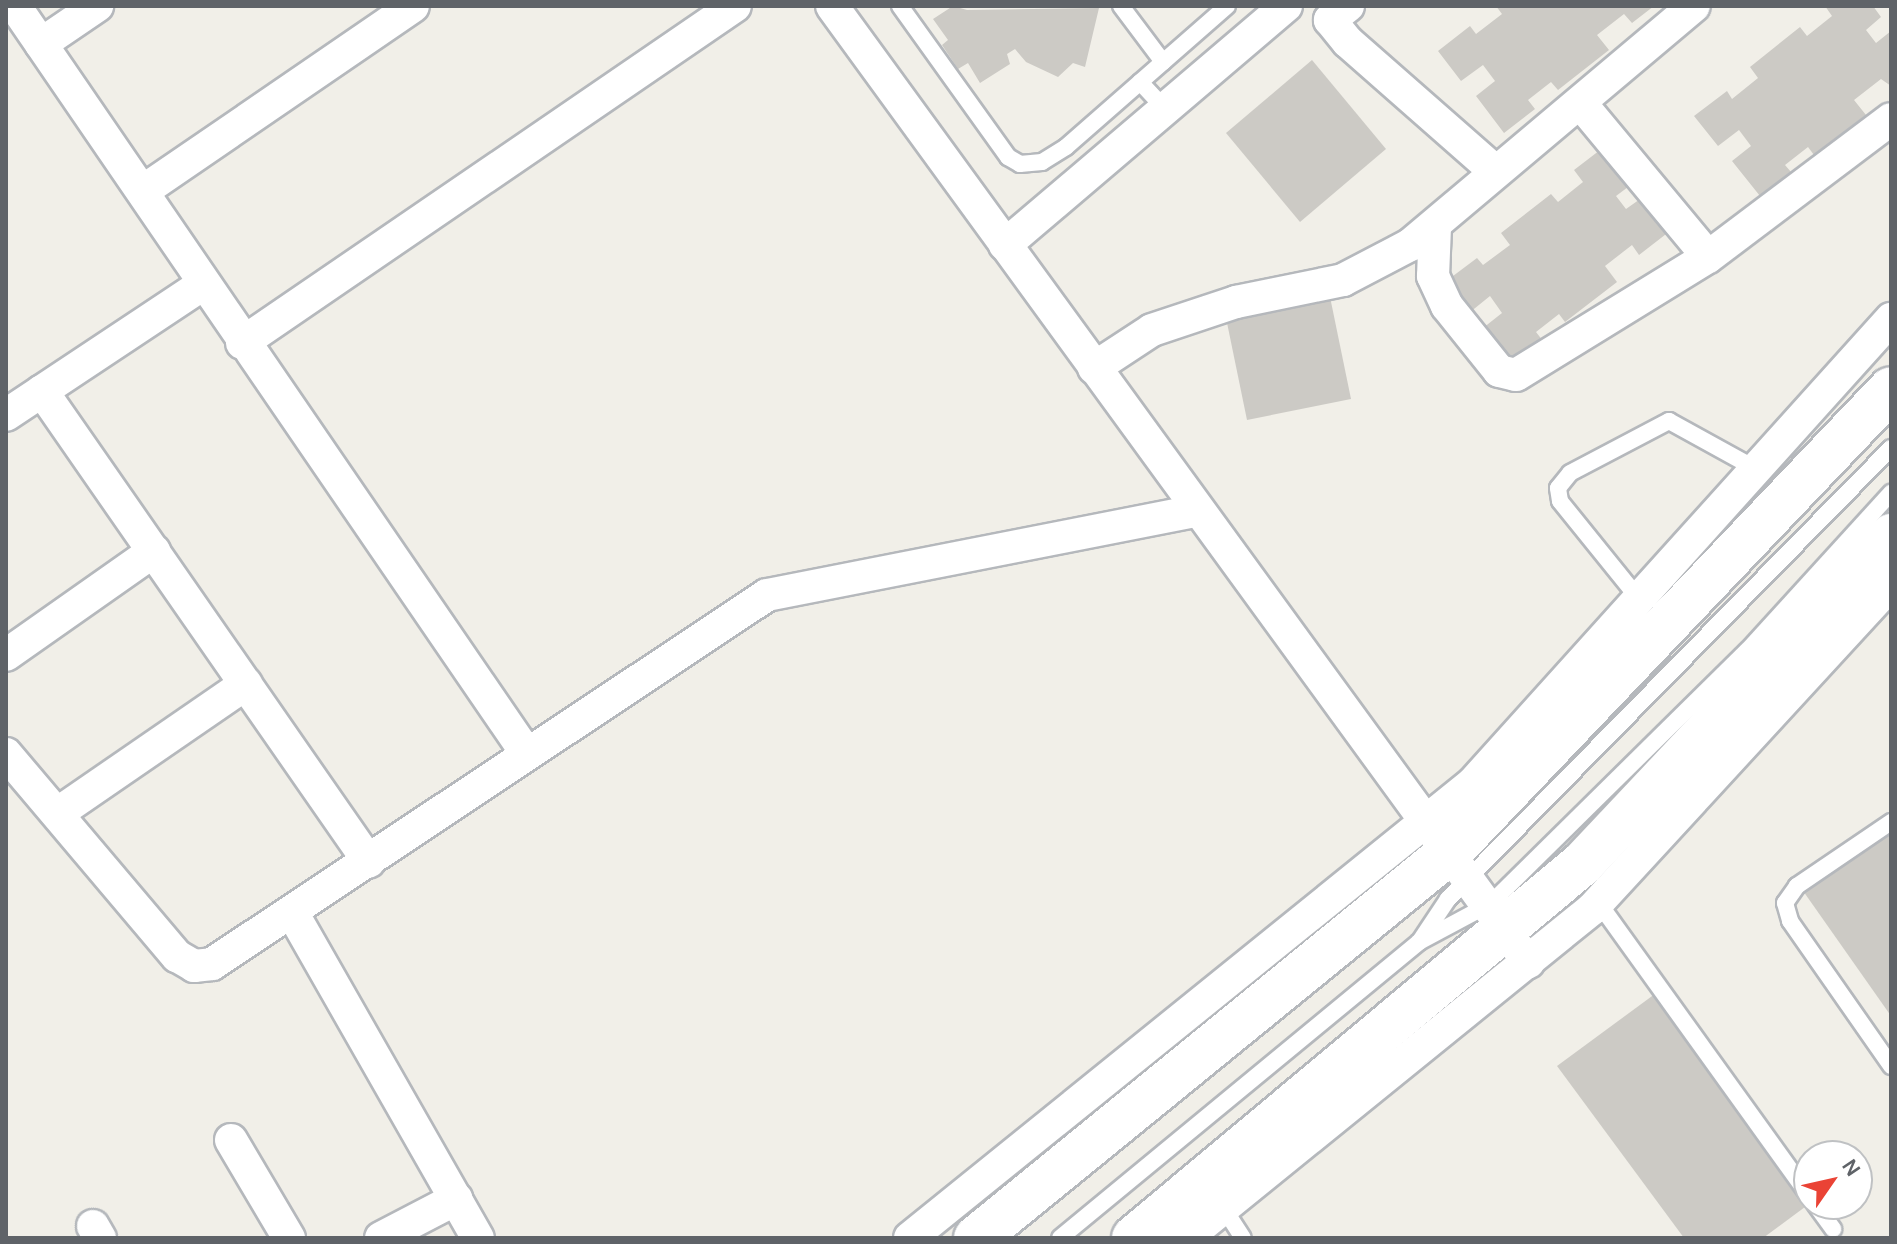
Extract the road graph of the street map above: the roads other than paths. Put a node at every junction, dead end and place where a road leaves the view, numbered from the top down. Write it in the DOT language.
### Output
graph roads {
  1 [pos="15,6"];
  2 [pos="97,6"];
  3 [pos="413,6"];
  4 [pos="735,6"];
  5 [pos="832,6"];
  6 [pos="900,6"];
  7 [pos="1121,6"];
  8 [pos="1227,6"];
  9 [pos="1286,6"];
  10 [pos="1694,6"];
  11 [pos="1332,11"];
  12 [pos="41,44"];
  13 [pos="1163,62"];
  14 [pos="1140,82"];
  15 [pos="1582,105"];
  16 [pos="1165,109"];
  17 [pos="1891,119"];
  18 [pos="1495,171"];
  19 [pos="143,191"];
  20 [pos="1435,227"];
  21 [pos="1005,245"];
  22 [pos="1708,257"];
  23 [pos="202,285"];
  24 [pos="1891,319"];
  25 [pos="242,343"];
  26 [pos="1094,368"];
  27 [pos="1891,389"];
  28 [pos="42,391"];
  29 [pos="6,415"];
  30 [pos="1891,448"];
  31 [pos="1756,469"];
  32 [pos="1891,493"];
  33 [pos="1197,511"];
  34 [pos="1891,536"];
  35 [pos="154,551"];
  36 [pos="1891,584"];
  37 [pos="1639,599"];
  38 [pos="6,655"];
  39 [pos="246,684"];
  40 [pos="6,754"];
  41 [pos="527,754"];
  42 [pos="58,813"];
  43 [pos="1891,822"];
  44 [pos="369,862"];
  45 [pos="1479,892"];
  46 [pos="1598,902"];
  47 [pos="293,914"];
  48 [pos="1419,942"];
  49 [pos="1891,1066"];
  50 [pos="231,1140"];
  51 [pos="1793,1174"];
  52 [pos="1214,1193"];
  53 [pos="456,1199"];
  54 [pos="1827,1220"];
  55 [pos="1833,1229"];
  56 [pos="1242,1237"];
  57 [pos="289,1238"];
  58 [pos="381,1238"];
  59 [pos="478,1238"];
  60 [pos="910,1238"];
  61 [pos="976,1238"];
  62 [pos="1060,1238"];
  63 [pos="1134,1238"];
  64 [pos="1186,1238"];
  1 -- 12 [label="street"];
  2 -- 12 [label="street"];
  3 -- 19 [label="street"];
  4 -- 25 [label="street"];
  5 -- 21 [label="street"];
  6 -- 14 [label="lane"];
  7 -- 13 [label="lane"];
  8 -- 13 [label="lane"];
  9 -- 16 [label="street"];
  10 -- 15 [label="street"];
  11 -- 18 [label="street"];
  12 -- 19 [label="street"];
  13 -- 14 [label="lane"];
  14 -- 16 [label="lane"];
  15 -- 18 [label="street"];
  15 -- 22 [label="street"];
  16 -- 21 [label="street"];
  17 -- 22 [label="street"];
  18 -- 20 [label="street"];
  19 -- 23 [label="street"];
  20 -- 22 [label="street"];
  20 -- 26 [label="street"];
  21 -- 26 [label="street"];
  23 -- 25 [label="street"];
  23 -- 28 [label="street"];
  24 -- 31 [label="street"];
  25 -- 41 [label="street"];
  26 -- 33 [label="street"];
  27 -- 45 [label="main road"];
  28 -- 29 [label="street"];
  28 -- 35 [label="street"];
  30 -- 45 [label="lane"];
  31 -- 37 [label="street"];
  31 -- 37 [label="lane"];
  32 -- 45 [label="lane"];
  33 -- 41 [label="street"];
  33 -- 45 [label="street"];
  34 -- 45 [label="main road"];
  35 -- 38 [label="street"];
  35 -- 39 [label="street"];
  36 -- 46 [label="street"];
  37 -- 45 [label="street"];
  39 -- 42 [label="street"];
  39 -- 44 [label="street"];
  40 -- 42 [label="street"];
  41 -- 44 [label="street"];
  42 -- 47 [label="street"];
  43 -- 49 [label="lane"];
  44 -- 47 [label="street"];
  45 -- 46 [label="street"];
  45 -- 48 [label="lane"];
  45 -- 48 [label="lane"];
  45 -- 52 [label="main road"];
  45 -- 60 [label="street"];
  45 -- 61 [label="main road"];
  46 -- 51 [label="lane"];
  47 -- 53 [label="street"];
  48 -- 62 [label="lane"];
  50 -- 57 [label="street"];
  52 -- 56 [label="lane"];
  52 -- 63 [label="main road"];
  52 -- 64 [label="street"];
  53 -- 58 [label="street"];
  53 -- 59 [label="street"];
  54 -- 55 [label="lane"];
}
